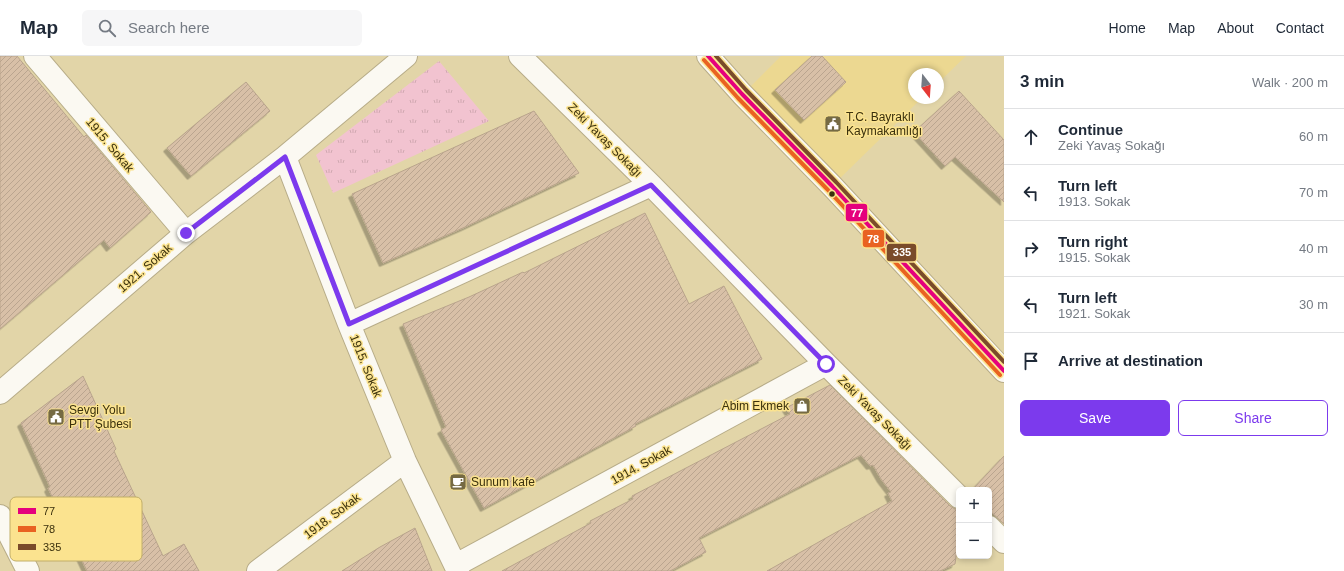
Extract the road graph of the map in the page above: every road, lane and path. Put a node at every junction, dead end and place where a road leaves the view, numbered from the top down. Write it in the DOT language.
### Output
graph roads {
  1 [pos="35,56"];
  2 [pos="406,56"];
  3 [pos="520,56"];
  4 [pos="708,56"];
  5 [pos="285,157"];
  6 [pos="651,185"];
  7 [pos="186,233"];
  8 [pos="349,324"];
  9 [pos="826,364"];
  10 [pos="1004,372"];
  11 [pos="0,393"];
  12 [pos="405,461"];
  13 [pos="956,494"];
  14 [pos="0,516"];
  15 [pos="992,530"];
  16 [pos="10,536"];
  17 [pos="1004,542"];
  18 [pos="23,561"];
  19 [pos="457,568"];
  20 [pos="28,571"];
  21 [pos="258,571"];
  1 -- 7 [label="street, 1915. Sokak"];
  2 -- 5 [label="street, 1921. Sokak"];
  3 -- 6 [label="street, Zeki Yavaş Sokağı"];
  4 -- 10 [label="street"];
  5 -- 7 [label="street, 1921. Sokak"];
  5 -- 8 [label="street, 1915. Sokak"];
  6 -- 8 [label="street"];
  6 -- 9 [label="street, Zeki Yavaş Sokağı"];
  7 -- 11 [label="street, 1921. Sokak"];
  8 -- 12 [label="street, 1915. Sokak"];
  9 -- 13 [label="street, Zeki Yavaş Sokağı"];
  9 -- 19 [label="street, 1914. Sokak"];
  12 -- 19 [label="street, 1915. Sokak"];
  12 -- 21 [label="street, 1918. Sokak"];
  14 -- 16 [label="street"];
  15 -- 17 [label="street"];
  18 -- 20 [label="street"];
}
